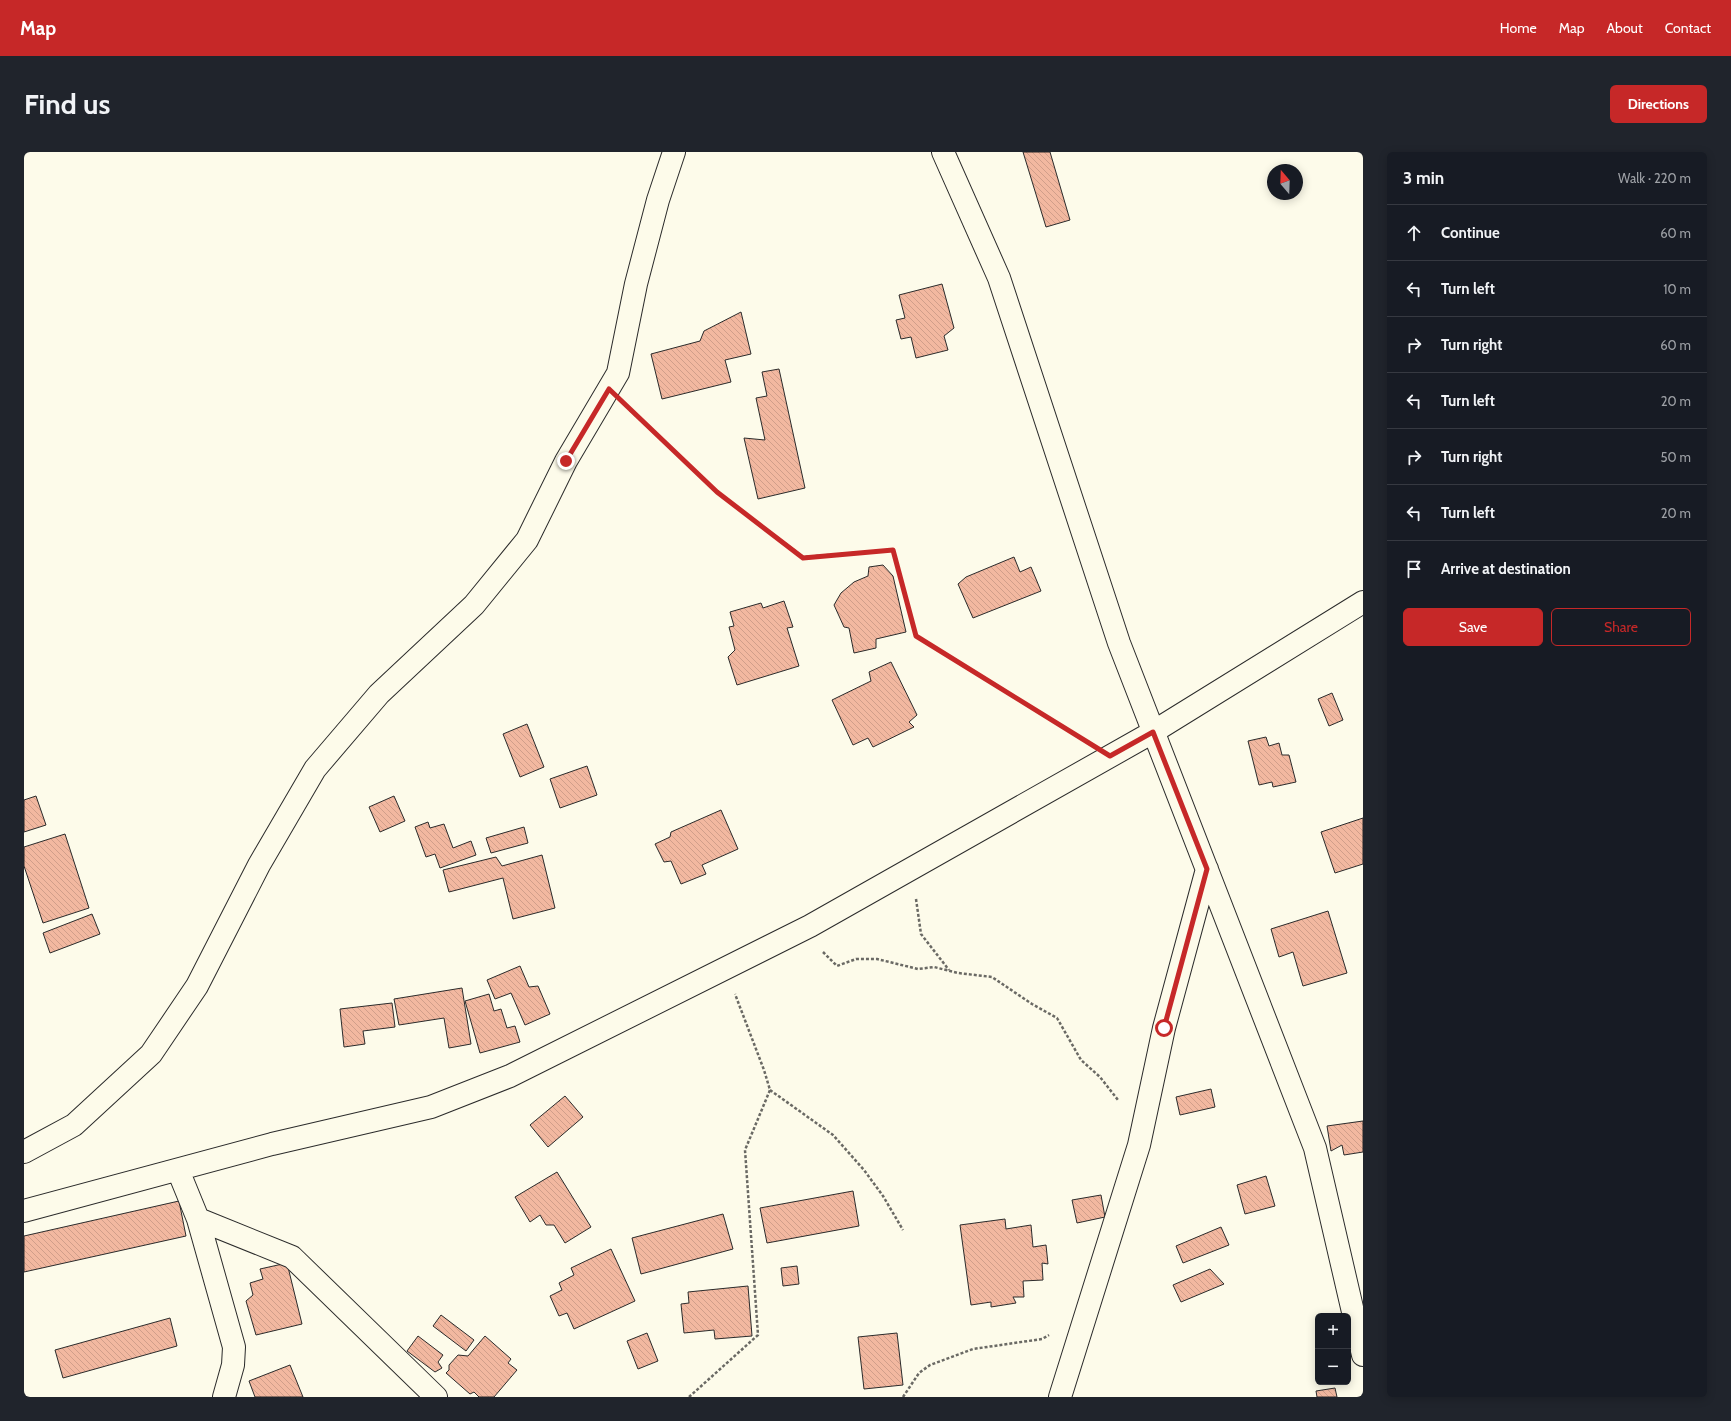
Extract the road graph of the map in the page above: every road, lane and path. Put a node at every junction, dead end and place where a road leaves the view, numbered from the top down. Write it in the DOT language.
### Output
graph roads {
  1 [pos="674,152"];
  2 [pos="943,152"];
  3 [pos="609,389"];
  4 [pos="1363,602"];
  5 [pos="1153,732"];
  6 [pos="1110,756"];
  7 [pos="1207,869"];
  8 [pos="908,870"];
  9 [pos="801,931"];
  10 [pos="726,968"];
  11 [pos="949,971"];
  12 [pos="770,1090"];
  13 [pos="1120,1102"];
  14 [pos="24,1152"];
  15 [pos="178,1170"];
  16 [pos="24,1211"];
  17 [pos="198,1218"];
  18 [pos="903,1230"];
  19 [pos="1055,1333"];
  20 [pos="1363,1355"];
  21 [pos="224,1397"];
  22 [pos="436,1397"];
  23 [pos="689,1397"];
  24 [pos="903,1397"];
  25 [pos="1060,1397"];
  1 -- 3 [label="street"];
  2 -- 5 [label="street"];
  3 -- 6 [label="path"];
  3 -- 14 [label="street"];
  4 -- 5 [label="street"];
  5 -- 6 [label="street"];
  5 -- 7 [label="street"];
  6 -- 8 [label="street"];
  7 -- 20 [label="street"];
  7 -- 25 [label="street"];
  8 -- 9 [label="street"];
  8 -- 11 [label="path"];
  9 -- 10 [label="street"];
  9 -- 11 [label="path"];
  10 -- 12 [label="path"];
  10 -- 15 [label="street"];
  11 -- 13 [label="path"];
  12 -- 18 [label="path"];
  12 -- 23 [label="path"];
  15 -- 16 [label="street"];
  15 -- 17 [label="street"];
  17 -- 21 [label="street"];
  17 -- 22 [label="street"];
  19 -- 24 [label="path"];
}
